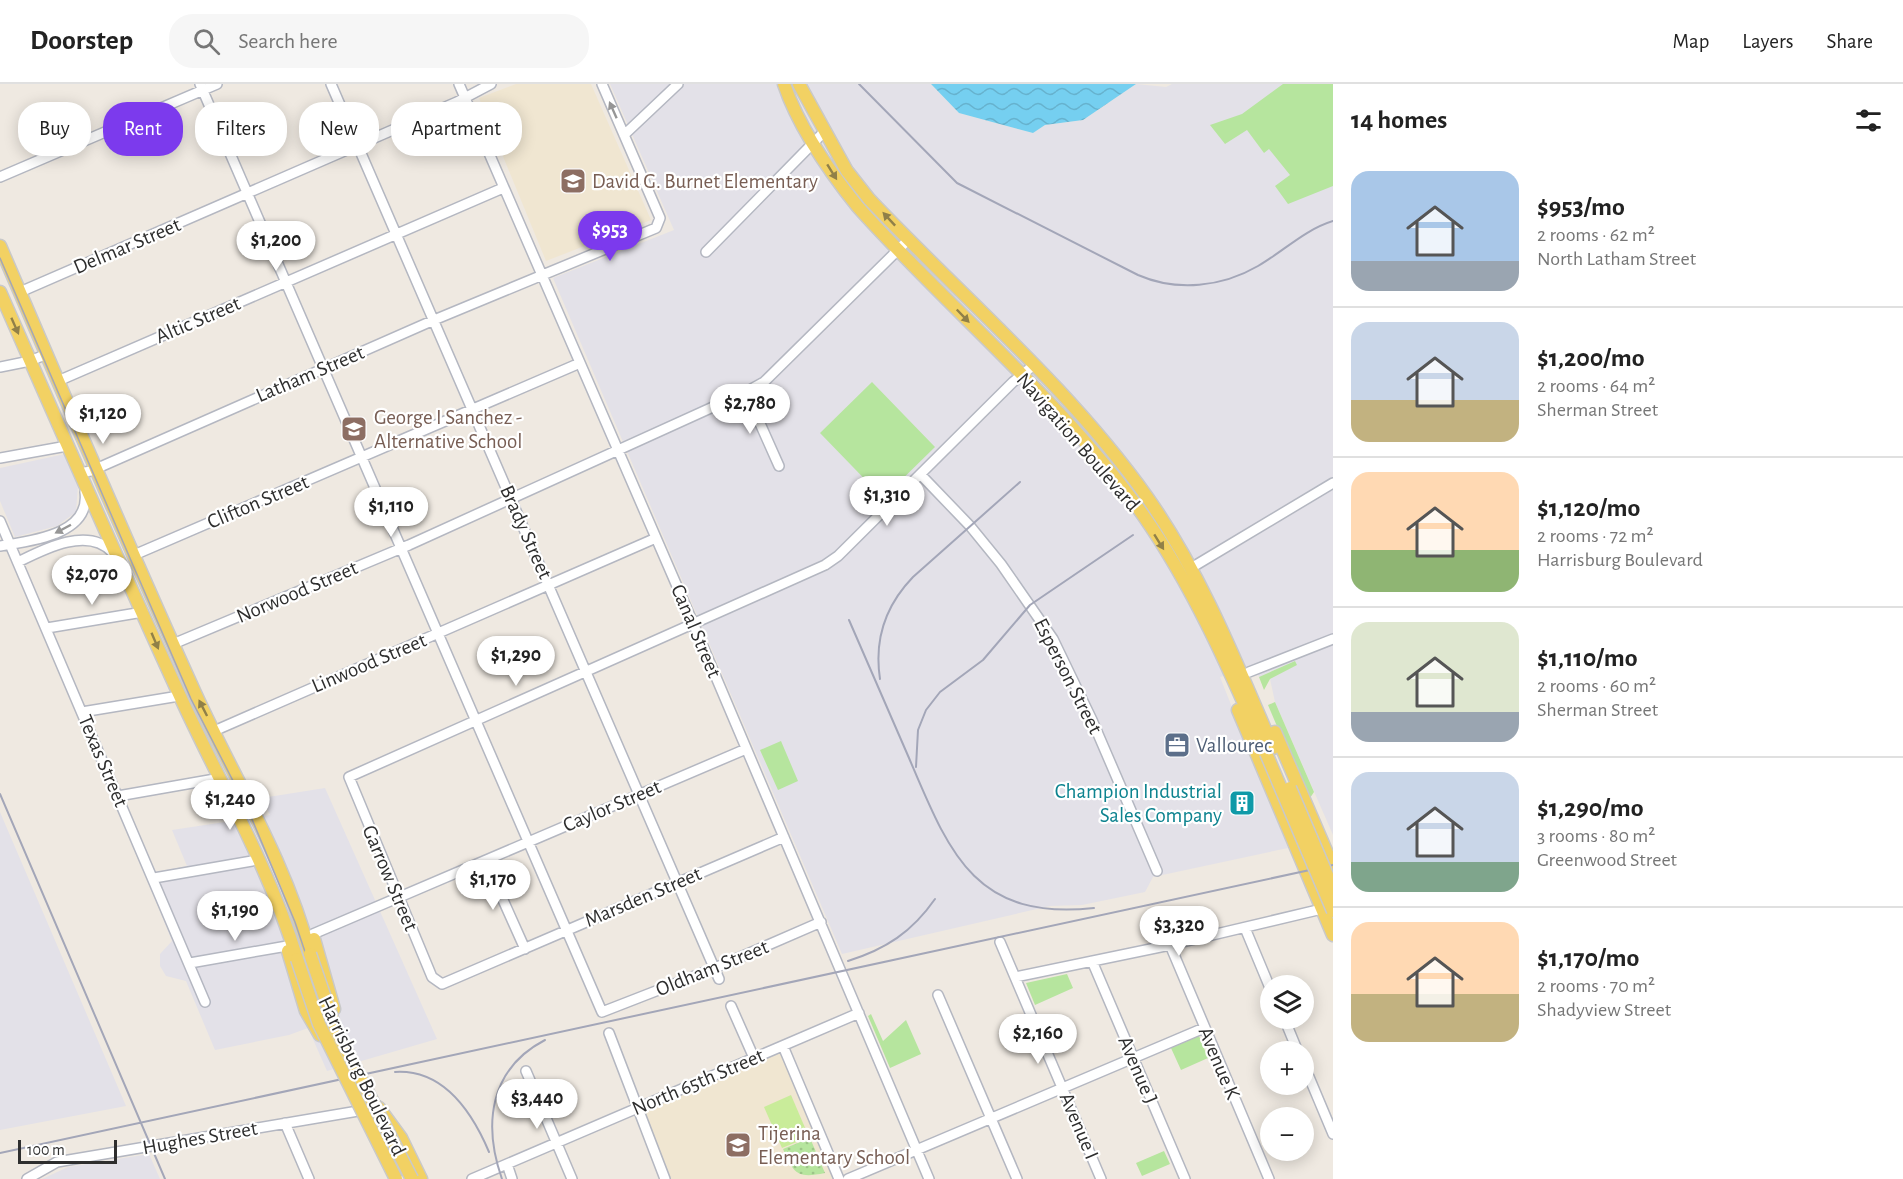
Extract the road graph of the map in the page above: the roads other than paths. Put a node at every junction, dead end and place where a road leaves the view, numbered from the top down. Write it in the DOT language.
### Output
graph roads {
  1 [pos="217,84"];
  2 [pos="331,84"];
  3 [pos="459,84"];
  4 [pos="491,84"];
  5 [pos="602,84"];
  6 [pos="678,84"];
  7 [pos="784,84"];
  8 [pos="799,84"];
  9 [pos="201,87"];
  10 [pos="465,97"];
  11 [pos="339,102"];
  12 [pos="824,132"];
  13 [pos="624,135"];
  14 [pos="379,136"];
  15 [pos="814,143"];
  16 [pos="333,156"];
  17 [pos="363,156"];
  18 [pos="0,177"];
  19 [pos="503,188"];
  20 [pos="246,194"];
  21 [pos="396,234"];
  22 [pos="908,240"];
  23 [pos="0,246"];
  24 [pos="898,250"];
  25 [pos="706,252"];
  26 [pos="542,275"];
  27 [pos="285,282"];
  28 [pos="0,292"];
  29 [pos="20,292"];
  30 [pos="434,320"];
  31 [pos="47,354"];
  32 [pos="30,361"];
  33 [pos="580,363"];
  34 [pos="1034,365"];
  35 [pos="0,367"];
  36 [pos="322,369"];
  37 [pos="1022,377"];
  38 [pos="58,381"];
  39 [pos="747,392"];
  40 [pos="1071,404"];
  41 [pos="473,410"];
  42 [pos="1059,415"];
  43 [pos="67,446"];
  44 [pos="617,450"];
  45 [pos="0,458"];
  46 [pos="361,458"];
  47 [pos="96,466"];
  48 [pos="779,466"];
  49 [pos="921,474"];
  50 [pos="81,478"];
  51 [pos="1333,483"];
  52 [pos="511,500"];
  53 [pos="0,520"];
  54 [pos="656,538"];
  55 [pos="5,545"];
  56 [pos="401,548"];
  57 [pos="134,555"];
  58 [pos="117,558"];
  59 [pos="18,562"];
  60 [pos="1191,568"];
  61 [pos="1182,578"];
  62 [pos="549,585"];
  63 [pos="142,612"];
  64 [pos="1213,621"];
  65 [pos="693,623"];
  66 [pos="47,628"];
  67 [pos="437,633"];
  68 [pos="1333,639"];
  69 [pos="173,644"];
  70 [pos="586,670"];
  71 [pos="1249,672"];
  72 [pos="179,696"];
  73 [pos="82,712"];
  74 [pos="475,719"];
  75 [pos="214,731"];
  76 [pos="746,749"];
  77 [pos="1269,751"];
  78 [pos="215,779"];
  79 [pos="639,795"];
  80 [pos="118,796"];
  81 [pos="784,837"];
  82 [pos="528,842"];
  83 [pos="252,861"];
  84 [pos="486,862"];
  85 [pos="1333,867"];
  86 [pos="1157,871"];
  87 [pos="154,878"];
  88 [pos="677,882"];
  89 [pos="1333,889"];
  90 [pos="398,897"];
  91 [pos="1329,908"];
  92 [pos="821,922"];
  93 [pos="1245,928"];
  94 [pos="566,931"];
  95 [pos="313,934"];
  96 [pos="1333,935"];
  97 [pos="1000,942"];
  98 [pos="1170,945"];
  99 [pos="287,946"];
  100 [pos="525,950"];
  101 [pos="1092,961"];
  102 [pos="190,963"];
  103 [pos="715,968"];
  104 [pos="1265,975"];
  105 [pos="1015,977"];
  106 [pos="719,980"];
  107 [pos="436,982"];
  108 [pos="938,995"];
  109 [pos="206,1002"];
  110 [pos="731,1006"];
  111 [pos="859,1013"];
  112 [pos="337,1023"];
  113 [pos="1204,1028"];
  114 [pos="317,1031"];
  115 [pos="609,1032"];
  116 [pos="783,1046"];
  117 [pos="1132,1057"];
  118 [pos="754,1058"];
  119 [pos="526,1071"];
  120 [pos="1063,1087"];
  121 [pos="1314,1089"];
  122 [pos="376,1105"];
  123 [pos="637,1108"];
  124 [pos="363,1110"];
  125 [pos="990,1118"];
  126 [pos="285,1123"];
  127 [pos="1333,1134"];
  128 [pos="557,1143"];
  129 [pos="916,1150"];
  130 [pos="507,1164"];
  131 [pos="27,1179"];
  132 [pos="309,1179"];
  133 [pos="389,1179"];
  134 [pos="396,1179"];
  135 [pos="412,1179"];
  136 [pos="421,1179"];
  137 [pos="472,1179"];
  138 [pos="512,1179"];
  139 [pos="573,1179"];
  140 [pos="665,1179"];
  141 [pos="839,1179"];
  142 [pos="848,1179"];
  143 [pos="929,1179"];
  144 [pos="1017,1179"];
  145 [pos="1101,1179"];
  146 [pos="1185,1179"];
  147 [pos="1269,1179"];
  1 -- 9 [label="street"];
  2 -- 11 [label="street, Brady Street"];
  3 -- 10 [label="street, Canal Street"];
  4 -- 10 [label="street, Delmar Street"];
  13 -- 5 [label="street, one-way"];
  6 -- 13 [label="street"];
  7 -- 15 [label="main road, Navigation Boulevard"];
  8 -- 12 [label="main road, Navigation Boulevard"];
  9 -- 18 [label="street"];
  9 -- 20 [label="street"];
  10 -- 14 [label="street, Delmar Street"];
  10 -- 19 [label="street, Canal Street"];
  12 -- 15 [label="street"];
  22 -- 12 [label="main road, Navigation Boulevard, one-way"];
  13 -- 26 [label="street, Latham Street"];
  15 -- 24 [label="main road, Navigation Boulevard, one-way"];
  15 -- 25 [label="street"];
  16 -- 20 [label="street, Delmar Street"];
  17 -- 21 [label="street, Brady Street"];
  19 -- 21 [label="street, Altic Street"];
  19 -- 26 [label="street, Canal Street"];
  20 -- 27 [label="street"];
  20 -- 29 [label="street, Delmar Street"];
  21 -- 27 [label="street, Altic Street"];
  21 -- 30 [label="street, Brady Street"];
  22 -- 24 [label="street, Norwood Street"];
  22 -- 34 [label="main road, Navigation Boulevard"];
  23 -- 29 [label="main road, Harrisburg Boulevard"];
  24 -- 37 [label="main road, Navigation Boulevard, one-way"];
  24 -- 39 [label="street, Norwood Street"];
  26 -- 30 [label="street, Latham Street"];
  26 -- 33 [label="street, Canal Street"];
  27 -- 36 [label="street"];
  27 -- 38 [label="street, Altic Street"];
  28 -- 32 [label="main road, Harrisburg Boulevard, one-way"];
  29 -- 31 [label="main road, Harrisburg Boulevard"];
  30 -- 36 [label="street, Latham Street"];
  30 -- 41 [label="street, Brady Street"];
  31 -- 32 [label="street"];
  31 -- 38 [label="main road, Harrisburg Boulevard"];
  32 -- 35 [label="street"];
  32 -- 43 [label="main road, Harrisburg Boulevard"];
  33 -- 41 [label="street, Clifton Street"];
  33 -- 44 [label="street, Canal Street"];
  34 -- 37 [label="street"];
  34 -- 40 [label="main road, Navigation Boulevard"];
  36 -- 46 [label="street"];
  36 -- 47 [label="street, Latham Street"];
  37 -- 42 [label="main road, Navigation Boulevard"];
  37 -- 49 [label="street"];
  38 -- 47 [label="main road, Harrisburg Boulevard"];
  39 -- 44 [label="street, Norwood Street"];
  39 -- 48 [label="street"];
  40 -- 42 [label="main road"];
  40 -- 60 [label="main road, Navigation Boulevard"];
  41 -- 46 [label="street, Clifton Street"];
  41 -- 52 [label="street, Brady Street"];
  42 -- 61 [label="main road, Navigation Boulevard, one-way"];
  43 -- 45 [label="street"];
  43 -- 50 [label="main road, Harrisburg Boulevard"];
  44 -- 52 [label="street, Norwood Street"];
  44 -- 54 [label="street, Canal Street"];
  46 -- 56 [label="street"];
  46 -- 57 [label="street, Clifton Street"];
  47 -- 50 [label="street, Latham Street"];
  47 -- 57 [label="main road, Harrisburg Boulevard"];
  49 -- 65 [label="street"];
  49 -- 86 [label="street, Esperson Street"];
  50 -- 55 [label="street, one-way"];
  50 -- 58 [label="main road, Harrisburg Boulevard"];
  51 -- 60 [label="street"];
  52 -- 56 [label="street, Norwood Street"];
  52 -- 62 [label="street, Brady Street"];
  53 -- 55 [label="street, Texas Street"];
  54 -- 62 [label="street, Linwood Street"];
  54 -- 65 [label="street, Canal Street"];
  55 -- 59 [label="street, Texas Street"];
  56 -- 67 [label="street"];
  56 -- 69 [label="street, Norwood Street"];
  57 -- 69 [label="main road, Harrisburg Boulevard"];
  58 -- 59 [label="street"];
  58 -- 63 [label="main road, Harrisburg Boulevard"];
  59 -- 66 [label="street, Texas Street"];
  60 -- 61 [label="main road"];
  60 -- 64 [label="main road, Navigation Boulevard"];
  61 -- 64 [label="main road, Navigation Boulevard"];
  62 -- 67 [label="street, Linwood Street"];
  62 -- 70 [label="street, Brady Street"];
  63 -- 66 [label="street"];
  63 -- 72 [label="main road, Harrisburg Boulevard, one-way"];
  64 -- 71 [label="main road"];
  64 -- 77 [label="main road, Navigation Boulevard"];
  64 -- 91 [label="main road"];
  65 -- 70 [label="street"];
  65 -- 76 [label="street, Canal Street"];
  66 -- 73 [label="street, Texas Street"];
  67 -- 74 [label="street"];
  67 -- 75 [label="street, Linwood Street"];
  68 -- 71 [label="street"];
  75 -- 69 [label="main road, Harrisburg Boulevard, one-way"];
  70 -- 74 [label="street"];
  70 -- 79 [label="street, Brady Street"];
  71 -- 85 [label="main road"];
  72 -- 73 [label="street"];
  72 -- 78 [label="main road"];
  72 -- 134 [label="main road, Harrisburg Boulevard, bridge"];
  73 -- 80 [label="street, Texas Street"];
  74 -- 82 [label="street"];
  74 -- 90 [label="street, Garrow Street"];
  75 -- 95 [label="main road"];
  75 -- 135 [label="main road, Harrisburg Boulevard, bridge"];
  76 -- 79 [label="street, Caylor Street"];
  76 -- 81 [label="street, Canal Street"];
  77 -- 89 [label="main road, Navigation Boulevard, bridge"];
  77 -- 91 [label="main road, Navigation Boulevard, bridge"];
  78 -- 80 [label="street"];
  78 -- 83 [label="main road"];
  79 -- 82 [label="street, Caylor Street"];
  79 -- 88 [label="street, Brady Street"];
  80 -- 87 [label="street, Texas Street"];
  81 -- 88 [label="street, Marsden Street"];
  81 -- 92 [label="street, Canal Street"];
  82 -- 84 [label="street, Caylor Street"];
  82 -- 94 [label="street"];
  83 -- 87 [label="street"];
  83 -- 99 [label="main road"];
  84 -- 90 [label="street, Caylor Street"];
  84 -- 100 [label="street"];
  87 -- 102 [label="street, Texas Street"];
  88 -- 94 [label="street, Marsden Street"];
  88 -- 103 [label="street, Brady Street"];
  90 -- 95 [label="street, Caylor Street"];
  90 -- 107 [label="street, Garrow Street"];
  91 -- 93 [label="street"];
  91 -- 96 [label="main road"];
  92 -- 103 [label="street, Oldham Street"];
  92 -- 111 [label="street, Canal Street"];
  93 -- 98 [label="street"];
  93 -- 104 [label="street"];
  94 -- 100 [label="street, Marsden Street"];
  94 -- 103 [label="street, Oldham Street"];
  95 -- 112 [label="main road"];
  97 -- 105 [label="street, Avenue I"];
  98 -- 101 [label="street"];
  98 -- 113 [label="street, Avenue K"];
  99 -- 102 [label="street"];
  99 -- 114 [label="main road"];
  100 -- 107 [label="street, Marsden Street"];
  101 -- 105 [label="street"];
  101 -- 117 [label="street, Avenue J"];
  102 -- 109 [label="street, Texas Street"];
  103 -- 106 [label="street, Brady Street"];
  105 -- 120 [label="street, Avenue I"];
  108 -- 125 [label="street"];
  110 -- 118 [label="street"];
  111 -- 116 [label="street, North 65th Street"];
  111 -- 129 [label="street, Canal Street"];
  112 -- 114 [label="main road"];
  112 -- 122 [label="main road"];
  113 -- 117 [label="street"];
  113 -- 147 [label="street, Avenue K"];
  114 -- 124 [label="main road"];
  115 -- 123 [label="street"];
  116 -- 118 [label="street, North 65th Street"];
  116 -- 141 [label="street"];
  117 -- 120 [label="street"];
  117 -- 146 [label="street, Avenue J"];
  118 -- 123 [label="street, North 65th Street"];
  119 -- 128 [label="street"];
  120 -- 125 [label="street"];
  120 -- 145 [label="street, Avenue I"];
  121 -- 127 [label="street"];
  122 -- 124 [label="street, Hughes Street"];
  122 -- 136 [label="main road"];
  123 -- 128 [label="street, North 65th Street"];
  123 -- 140 [label="street"];
  124 -- 126 [label="street, Hughes Street"];
  124 -- 133 [label="main road"];
  125 -- 129 [label="street"];
  125 -- 144 [label="street"];
  126 -- 131 [label="street, Hughes Street"];
  126 -- 132 [label="street"];
  128 -- 130 [label="street, North 65th Street"];
  128 -- 139 [label="street"];
  129 -- 142 [label="street"];
  129 -- 143 [label="street, Canal Street"];
  130 -- 137 [label="street, North 65th Street"];
  130 -- 138 [label="street"];
}
